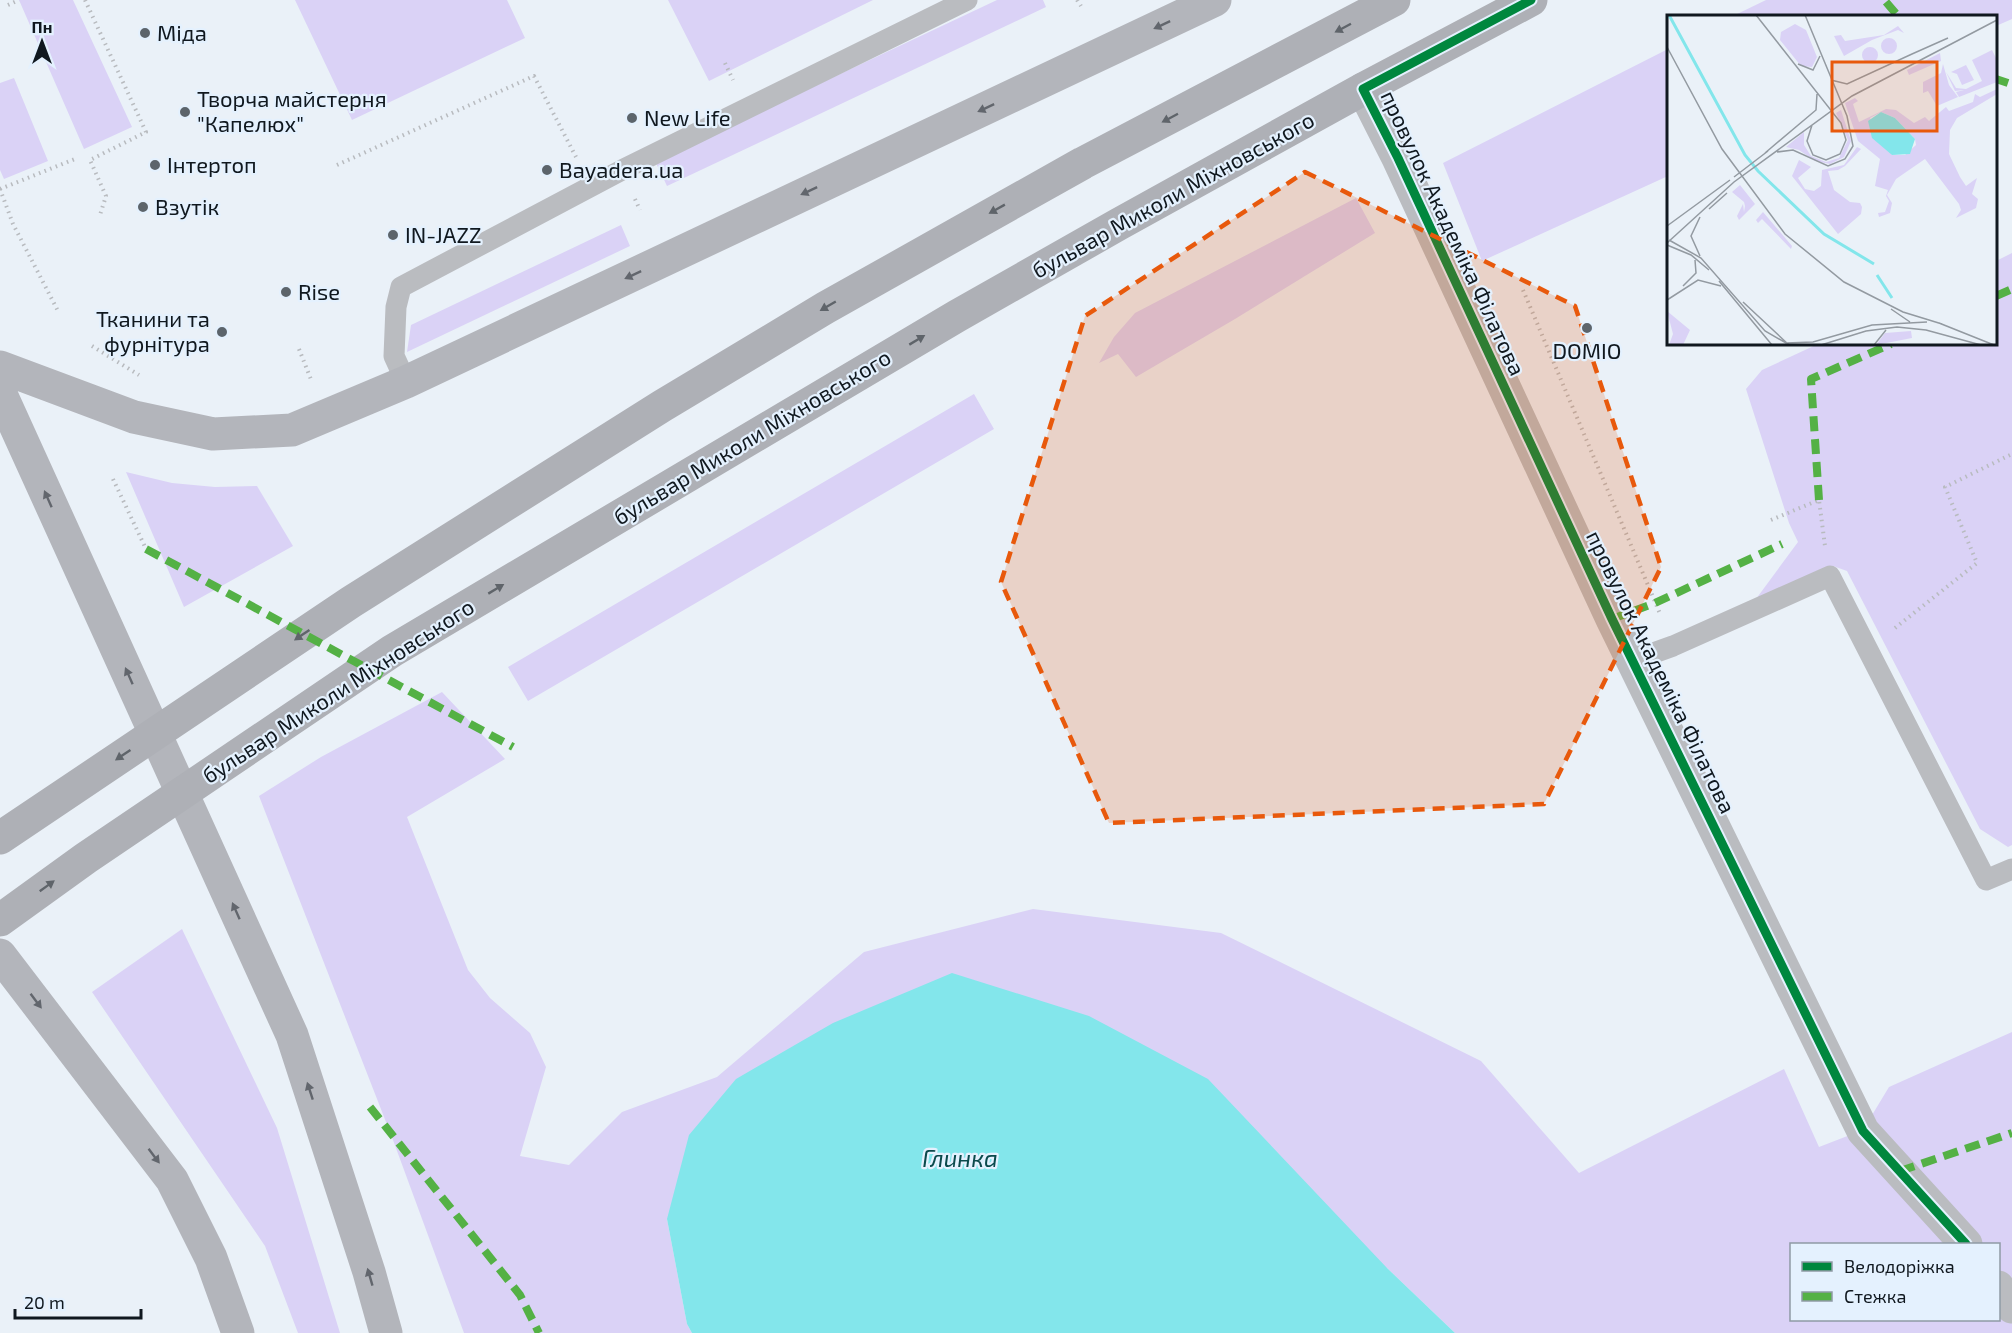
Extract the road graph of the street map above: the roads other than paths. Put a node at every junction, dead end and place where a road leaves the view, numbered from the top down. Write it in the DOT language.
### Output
graph roads {
  1 [pos="967,0"];
  2 [pos="1215,0"];
  3 [pos="1394,0"];
  4 [pos="1531,0"];
  5 [pos="1363,89"];
  6 [pos="0,367"];
  7 [pos="406,382"];
  8 [pos="0,393"];
  9 [pos="1634,660"];
  10 [pos="0,838"];
  11 [pos="2012,869"];
  12 [pos="0,920"];
  13 [pos="0,955"];
  14 [pos="1964,1243"];
  15 [pos="2000,1290"];
  16 [pos="2012,1307"];
  17 [pos="238,1333"];
  18 [pos="386,1333"];
  1 -- 7 [label="lane"];
  2 -- 7 [label="main road, one-way"];
  3 -- 10 [label="highway, one-way"];
  4 -- 5 [label="highway, бульвар Миколи Міхновського"];
  5 -- 9 [label="street, провулок Академіка Філатова"];
  12 -- 5 [label="highway, бульвар Миколи Міхновського, one-way"];
  6 -- 7 [label="main road"];
  18 -- 8 [label="main road, one-way"];
  9 -- 11 [label="lane"];
  9 -- 14 [label="street, провулок Академіка Філатова"];
  13 -- 17 [label="main road, one-way"];
  15 -- 16 [label="street"];
}
